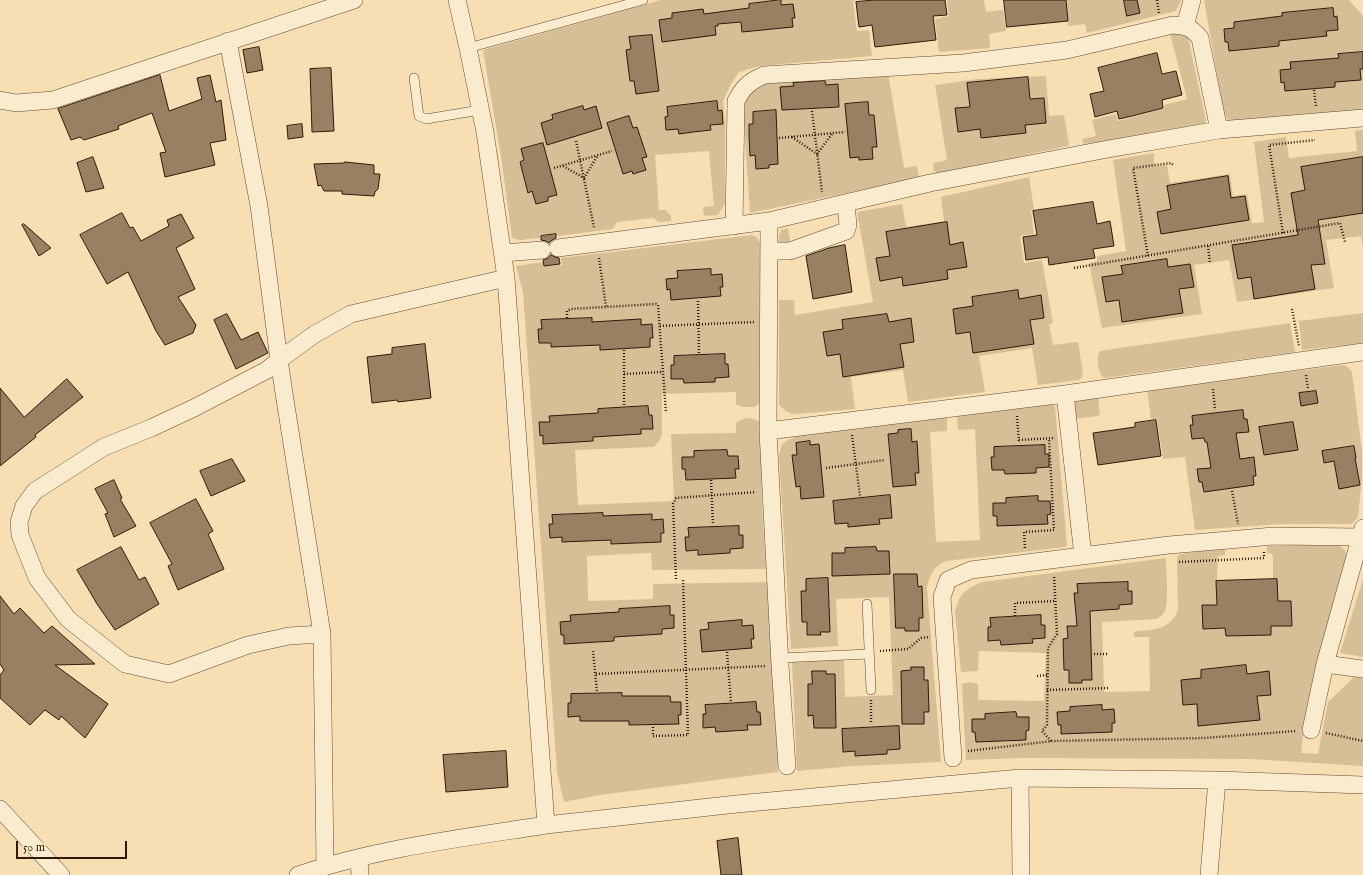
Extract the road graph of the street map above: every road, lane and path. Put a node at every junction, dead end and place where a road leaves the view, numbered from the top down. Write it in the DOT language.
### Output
graph roads {
  1 [pos="354,0"];
  2 [pos="456,0"];
  3 [pos="643,0"];
  4 [pos="1192,0"];
  5 [pos="1185,26"];
  6 [pos="228,41"];
  7 [pos="468,48"];
  8 [pos="414,78"];
  9 [pos="0,100"];
  10 [pos="480,110"];
  11 [pos="812,111"];
  12 [pos="1363,118"];
  13 [pos="1219,130"];
  14 [pos="845,132"];
  15 [pos="832,133"];
  16 [pos="815,135"];
  17 [pos="792,137"];
  18 [pos="779,138"];
  19 [pos="1315,140"];
  20 [pos="576,141"];
  21 [pos="612,151"];
  22 [pos="817,154"];
  23 [pos="599,155"];
  24 [pos="581,160"];
  25 [pos="562,166"];
  26 [pos="1174,166"];
  27 [pos="554,168"];
  28 [pos="584,178"];
  29 [pos="846,204"];
  30 [pos="824,208"];
  31 [pos="769,221"];
  32 [pos="734,226"];
  33 [pos="1283,233"];
  34 [pos="1345,242"];
  35 [pos="597,243"];
  36 [pos="1208,246"];
  37 [pos="769,251"];
  38 [pos="503,253"];
  39 [pos="1148,256"];
  40 [pos="1210,264"];
  41 [pos="1074,268"];
  42 [pos="506,278"];
  43 [pos="698,301"];
  44 [pos="606,307"];
  45 [pos="1292,309"];
  46 [pos="567,318"];
  47 [pos="768,322"];
  48 [pos="698,325"];
  49 [pos="660,326"];
  50 [pos="624,350"];
  51 [pos="1363,352"];
  52 [pos="699,354"];
  53 [pos="280,360"];
  54 [pos="1302,360"];
  55 [pos="663,372"];
  56 [pos="1211,373"];
  57 [pos="624,374"];
  58 [pos="1065,394"];
  59 [pos="1016,400"];
  60 [pos="624,406"];
  61 [pos="1216,410"];
  62 [pos="666,413"];
  63 [pos="851,421"];
  64 [pos="768,431"];
  65 [pos="1070,438"];
  66 [pos="1049,439"];
  67 [pos="884,460"];
  68 [pos="856,464"];
  69 [pos="826,468"];
  70 [pos="711,480"];
  71 [pos="771,491"];
  72 [pos="1232,491"];
  73 [pos="712,495"];
  74 [pos="860,496"];
  75 [pos="714,525"];
  76 [pos="1024,532"];
  77 [pos="1362,532"];
  78 [pos="1241,539"];
  79 [pos="1083,556"];
  80 [pos="1264,558"];
  81 [pos="1053,560"];
  82 [pos="1177,562"];
  83 [pos="676,579"];
  84 [pos="683,579"];
  85 [pos="1055,602"];
  86 [pos="866,604"];
  87 [pos="1015,616"];
  88 [pos="322,634"];
  89 [pos="945,636"];
  90 [pos="593,651"];
  91 [pos="727,652"];
  92 [pos="869,653"];
  93 [pos="1094,654"];
  94 [pos="1108,654"];
  95 [pos="780,661"];
  96 [pos="1325,664"];
  97 [pos="728,668"];
  98 [pos="1363,669"];
  99 [pos="686,670"];
  100 [pos="596,674"];
  101 [pos="1047,675"];
  102 [pos="1037,676"];
  103 [pos="1108,688"];
  104 [pos="871,690"];
  105 [pos="1047,690"];
  106 [pos="597,692"];
  107 [pos="731,702"];
  108 [pos="871,724"];
  109 [pos="653,727"];
  110 [pos="1311,730"];
  111 [pos="1052,741"];
  112 [pos="1363,741"];
  113 [pos="953,756"];
  114 [pos="787,766"];
  115 [pos="1020,778"];
  116 [pos="1217,780"];
  117 [pos="1363,785"];
  118 [pos="0,809"];
  119 [pos="546,825"];
  120 [pos="359,858"];
  121 [pos="325,866"];
  122 [pos="61,875"];
  123 [pos="298,875"];
  124 [pos="360,875"];
  125 [pos="1021,875"];
  126 [pos="1209,875"];
  1 -- 6 [label="street"];
  2 -- 7 [label="street"];
  3 -- 7 [label="lane"];
  4 -- 5 [label="street"];
  5 -- 13 [label="street"];
  5 -- 32 [label="street"];
  6 -- 9 [label="street"];
  6 -- 53 [label="street"];
  7 -- 10 [label="street"];
  8 -- 10 [label="lane"];
  10 -- 38 [label="street"];
  11 -- 16 [label="path"];
  12 -- 13 [label="street"];
  13 -- 29 [label="street"];
  14 -- 15 [label="path"];
  15 -- 16 [label="path"];
  15 -- 22 [label="path"];
  16 -- 17 [label="path"];
  16 -- 22 [label="path"];
  17 -- 18 [label="path"];
  17 -- 22 [label="path"];
  19 -- 33 [label="path"];
  20 -- 24 [label="path"];
  21 -- 23 [label="path"];
  22 -- 30 [label="path"];
  23 -- 24 [label="path"];
  23 -- 28 [label="path"];
  24 -- 25 [label="path"];
  24 -- 28 [label="path"];
  25 -- 27 [label="path"];
  25 -- 28 [label="path"];
  26 -- 39 [label="path"];
  28 -- 35 [label="path"];
  29 -- 30 [label="street"];
  29 -- 37 [label="street"];
  30 -- 31 [label="street"];
  31 -- 32 [label="street"];
  31 -- 37 [label="street"];
  32 -- 35 [label="street"];
  33 -- 34 [label="path"];
  33 -- 36 [label="path"];
  35 -- 38 [label="street"];
  35 -- 44 [label="path"];
  36 -- 39 [label="path"];
  36 -- 40 [label="path"];
  37 -- 47 [label="street"];
  38 -- 42 [label="street"];
  39 -- 41 [label="path"];
  42 -- 53 [label="street"];
  42 -- 119 [label="street"];
  43 -- 48 [label="path"];
  44 -- 46 [label="path"];
  44 -- 49 [label="path"];
  45 -- 54 [label="path"];
  47 -- 48 [label="path"];
  47 -- 64 [label="street"];
  48 -- 49 [label="path"];
  48 -- 52 [label="path"];
  49 -- 55 [label="path"];
  50 -- 57 [label="path"];
  51 -- 54 [label="street"];
  53 -- 88 [label="street"];
  53 -- 88 [label="street"];
  54 -- 56 [label="street"];
  55 -- 57 [label="path"];
  55 -- 62 [label="path"];
  56 -- 58 [label="street"];
  56 -- 61 [label="path"];
  57 -- 60 [label="path"];
  58 -- 59 [label="street"];
  58 -- 65 [label="street"];
  59 -- 63 [label="street"];
  59 -- 66 [label="path"];
  63 -- 64 [label="street"];
  63 -- 68 [label="path"];
  64 -- 71 [label="street"];
  65 -- 66 [label="path"];
  65 -- 79 [label="street"];
  66 -- 76 [label="path"];
  67 -- 68 [label="path"];
  68 -- 69 [label="path"];
  68 -- 74 [label="path"];
  70 -- 73 [label="path"];
  71 -- 73 [label="path"];
  71 -- 95 [label="street"];
  72 -- 78 [label="path"];
  73 -- 75 [label="path"];
  73 -- 83 [label="path"];
  77 -- 78 [label="street"];
  77 -- 96 [label="street"];
  78 -- 79 [label="street"];
  79 -- 81 [label="street"];
  80 -- 82 [label="path"];
  81 -- 85 [label="path"];
  81 -- 89 [label="street"];
  84 -- 99 [label="path"];
  85 -- 87 [label="path"];
  85 -- 101 [label="path"];
  86 -- 92 [label="lane"];
  88 -- 121 [label="street"];
  89 -- 92 [label="path"];
  89 -- 113 [label="street"];
  90 -- 100 [label="path"];
  91 -- 97 [label="path"];
  92 -- 95 [label="lane"];
  92 -- 104 [label="lane"];
  93 -- 94 [label="path"];
  95 -- 97 [label="path"];
  95 -- 114 [label="street"];
  96 -- 98 [label="street"];
  96 -- 110 [label="street"];
  97 -- 99 [label="path"];
  97 -- 107 [label="path"];
  99 -- 100 [label="path"];
  99 -- 109 [label="path"];
  100 -- 106 [label="path"];
  101 -- 102 [label="path"];
  101 -- 105 [label="path"];
  103 -- 105 [label="path"];
  104 -- 108 [label="path"];
  105 -- 111 [label="path"];
  110 -- 111 [label="path"];
  110 -- 112 [label="path"];
  111 -- 113 [label="path"];
  115 -- 116 [label="street"];
  115 -- 119 [label="street"];
  115 -- 125 [label="street"];
  116 -- 117 [label="street"];
  116 -- 126 [label="street"];
  118 -- 122 [label="street"];
  119 -- 120 [label="street"];
  120 -- 121 [label="street"];
  120 -- 124 [label="street"];
  121 -- 123 [label="street"];
}
